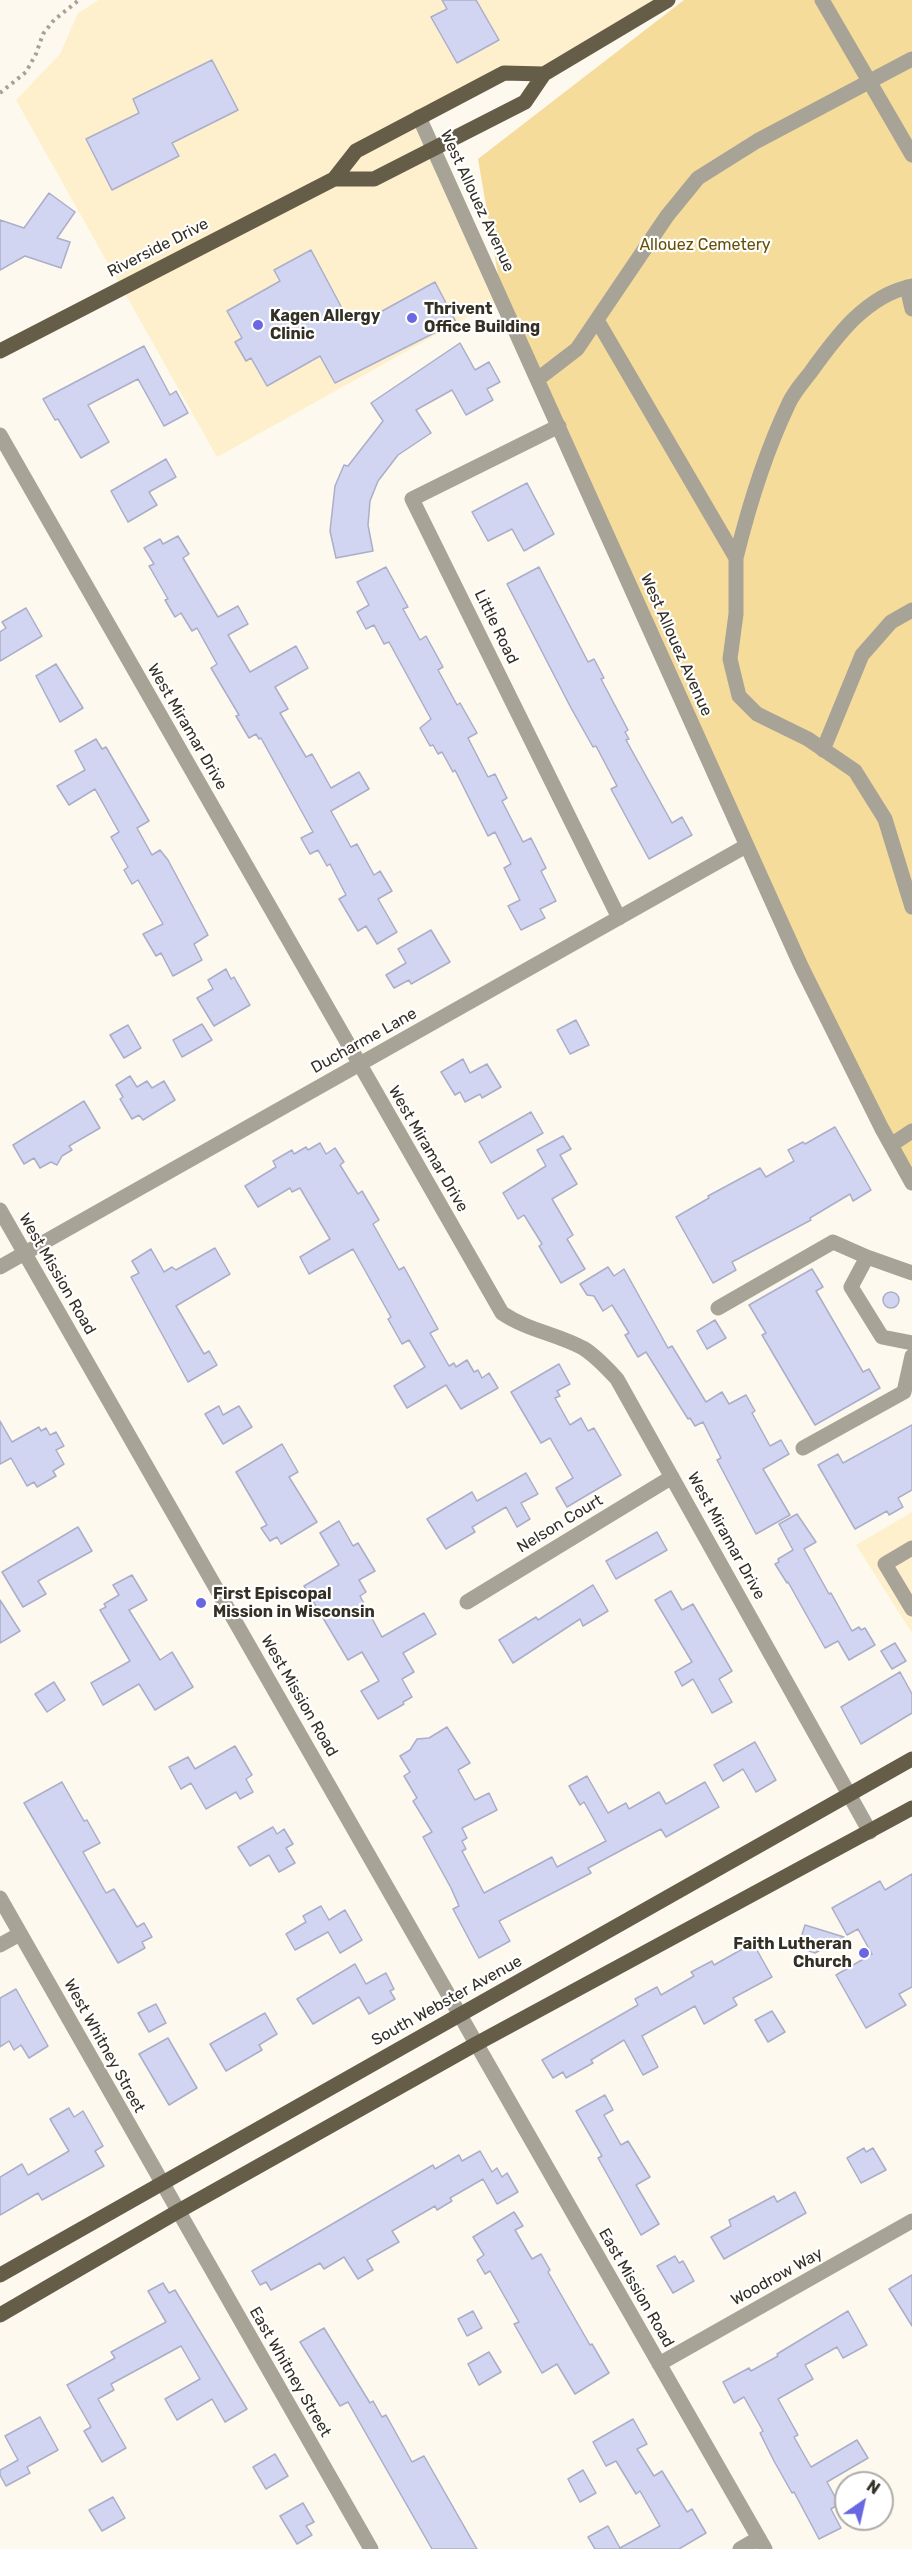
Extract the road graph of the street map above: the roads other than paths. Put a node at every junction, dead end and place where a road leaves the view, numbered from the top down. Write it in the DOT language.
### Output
graph roads {
  1 [pos="668,0"];
  2 [pos="822,0"];
  3 [pos="912,59"];
  4 [pos="544,74"];
  5 [pos="869,82"];
  6 [pos="419,117"];
  7 [pos="433,149"];
  8 [pos="912,156"];
  9 [pos="334,179"];
  10 [pos="910,286"];
  11 [pos="912,309"];
  12 [pos="597,320"];
  13 [pos="0,351"];
  14 [pos="538,380"];
  15 [pos="559,426"];
  16 [pos="0,435"];
  17 [pos="736,558"];
  18 [pos="912,610"];
  19 [pos="823,750"];
  20 [pos="746,846"];
  21 [pos="912,905"];
  22 [pos="619,918"];
  23 [pos="359,1065"];
  24 [pos="912,1131"];
  25 [pos="891,1145"];
  26 [pos="912,1183"];
  27 [pos="0,1210"];
  28 [pos="25,1253"];
  29 [pos="867,1257"];
  30 [pos="0,1267"];
  31 [pos="912,1273"];
  32 [pos="718,1308"];
  33 [pos="912,1343"];
  34 [pos="912,1356"];
  35 [pos="803,1448"];
  36 [pos="672,1477"];
  37 [pos="912,1548"];
  38 [pos="467,1602"];
  39 [pos="912,1609"];
  40 [pos="912,1759"];
  41 [pos="849,1795"];
  42 [pos="912,1808"];
  43 [pos="870,1832"];
  44 [pos="0,1899"];
  45 [pos="20,1934"];
  46 [pos="0,1945"];
  47 [pos="459,2014"];
  48 [pos="476,2044"];
  49 [pos="161,2183"];
  50 [pos="177,2212"];
  51 [pos="912,2221"];
  52 [pos="0,2276"];
  53 [pos="0,2315"];
  54 [pos="659,2364"];
  55 [pos="762,2544"];
  56 [pos="371,2549"];
  57 [pos="740,2549"];
  1 -- 4 [label="main road, Riverside Drive"];
  2 -- 5 [label="street"];
  3 -- 5 [label="street"];
  4 -- 6 [label="main road, Riverside Drive"];
  4 -- 7 [label="main road, Riverside Drive"];
  5 -- 8 [label="street"];
  5 -- 12 [label="street"];
  6 -- 7 [label="street, West Allouez Avenue"];
  6 -- 9 [label="main road, Riverside Drive"];
  7 -- 9 [label="main road, Riverside Drive"];
  7 -- 14 [label="street, West Allouez Avenue"];
  9 -- 13 [label="main road, Riverside Drive"];
  10 -- 11 [label="street"];
  10 -- 17 [label="street"];
  12 -- 14 [label="street"];
  12 -- 17 [label="street"];
  14 -- 15 [label="street, West Allouez Avenue"];
  15 -- 20 [label="street, West Allouez Avenue"];
  15 -- 22 [label="street, Little Road"];
  16 -- 23 [label="street, West Miramar Drive"];
  17 -- 19 [label="street"];
  18 -- 19 [label="street"];
  19 -- 21 [label="street"];
  20 -- 22 [label="street, Ducharme Lane"];
  20 -- 25 [label="street, West Allouez Avenue"];
  22 -- 23 [label="street, Ducharme Lane"];
  23 -- 28 [label="street, Ducharme Lane"];
  23 -- 36 [label="street, West Miramar Drive"];
  24 -- 25 [label="street"];
  25 -- 26 [label="street, West Allouez Avenue"];
  27 -- 28 [label="street, West Mission Road"];
  28 -- 30 [label="street, Ducharme Lane"];
  28 -- 47 [label="street, West Mission Road"];
  29 -- 31 [label="street"];
  29 -- 32 [label="street"];
  29 -- 33 [label="street"];
  34 -- 35 [label="street"];
  36 -- 38 [label="street, Nelson Court"];
  36 -- 41 [label="street, West Miramar Drive"];
  37 -- 39 [label="street"];
  40 -- 41 [label="main road, South Webster Avenue"];
  41 -- 43 [label="street, West Miramar Drive"];
  41 -- 47 [label="main road, South Webster Avenue"];
  42 -- 43 [label="main road"];
  43 -- 48 [label="main road"];
  44 -- 45 [label="street, West Whitney Street"];
  45 -- 46 [label="street"];
  45 -- 49 [label="street, West Whitney Street"];
  47 -- 48 [label="street, West Mission Road"];
  47 -- 49 [label="main road, South Webster Avenue"];
  48 -- 50 [label="main road"];
  48 -- 54 [label="street, East Mission Road"];
  49 -- 50 [label="street, West Whitney Street"];
  49 -- 52 [label="main road, South Webster Avenue"];
  50 -- 53 [label="main road"];
  50 -- 56 [label="street, East Whitney Street"];
  51 -- 54 [label="street, Woodrow Way"];
  54 -- 55 [label="street, East Mission Road"];
  55 -- 57 [label="street"];
}
